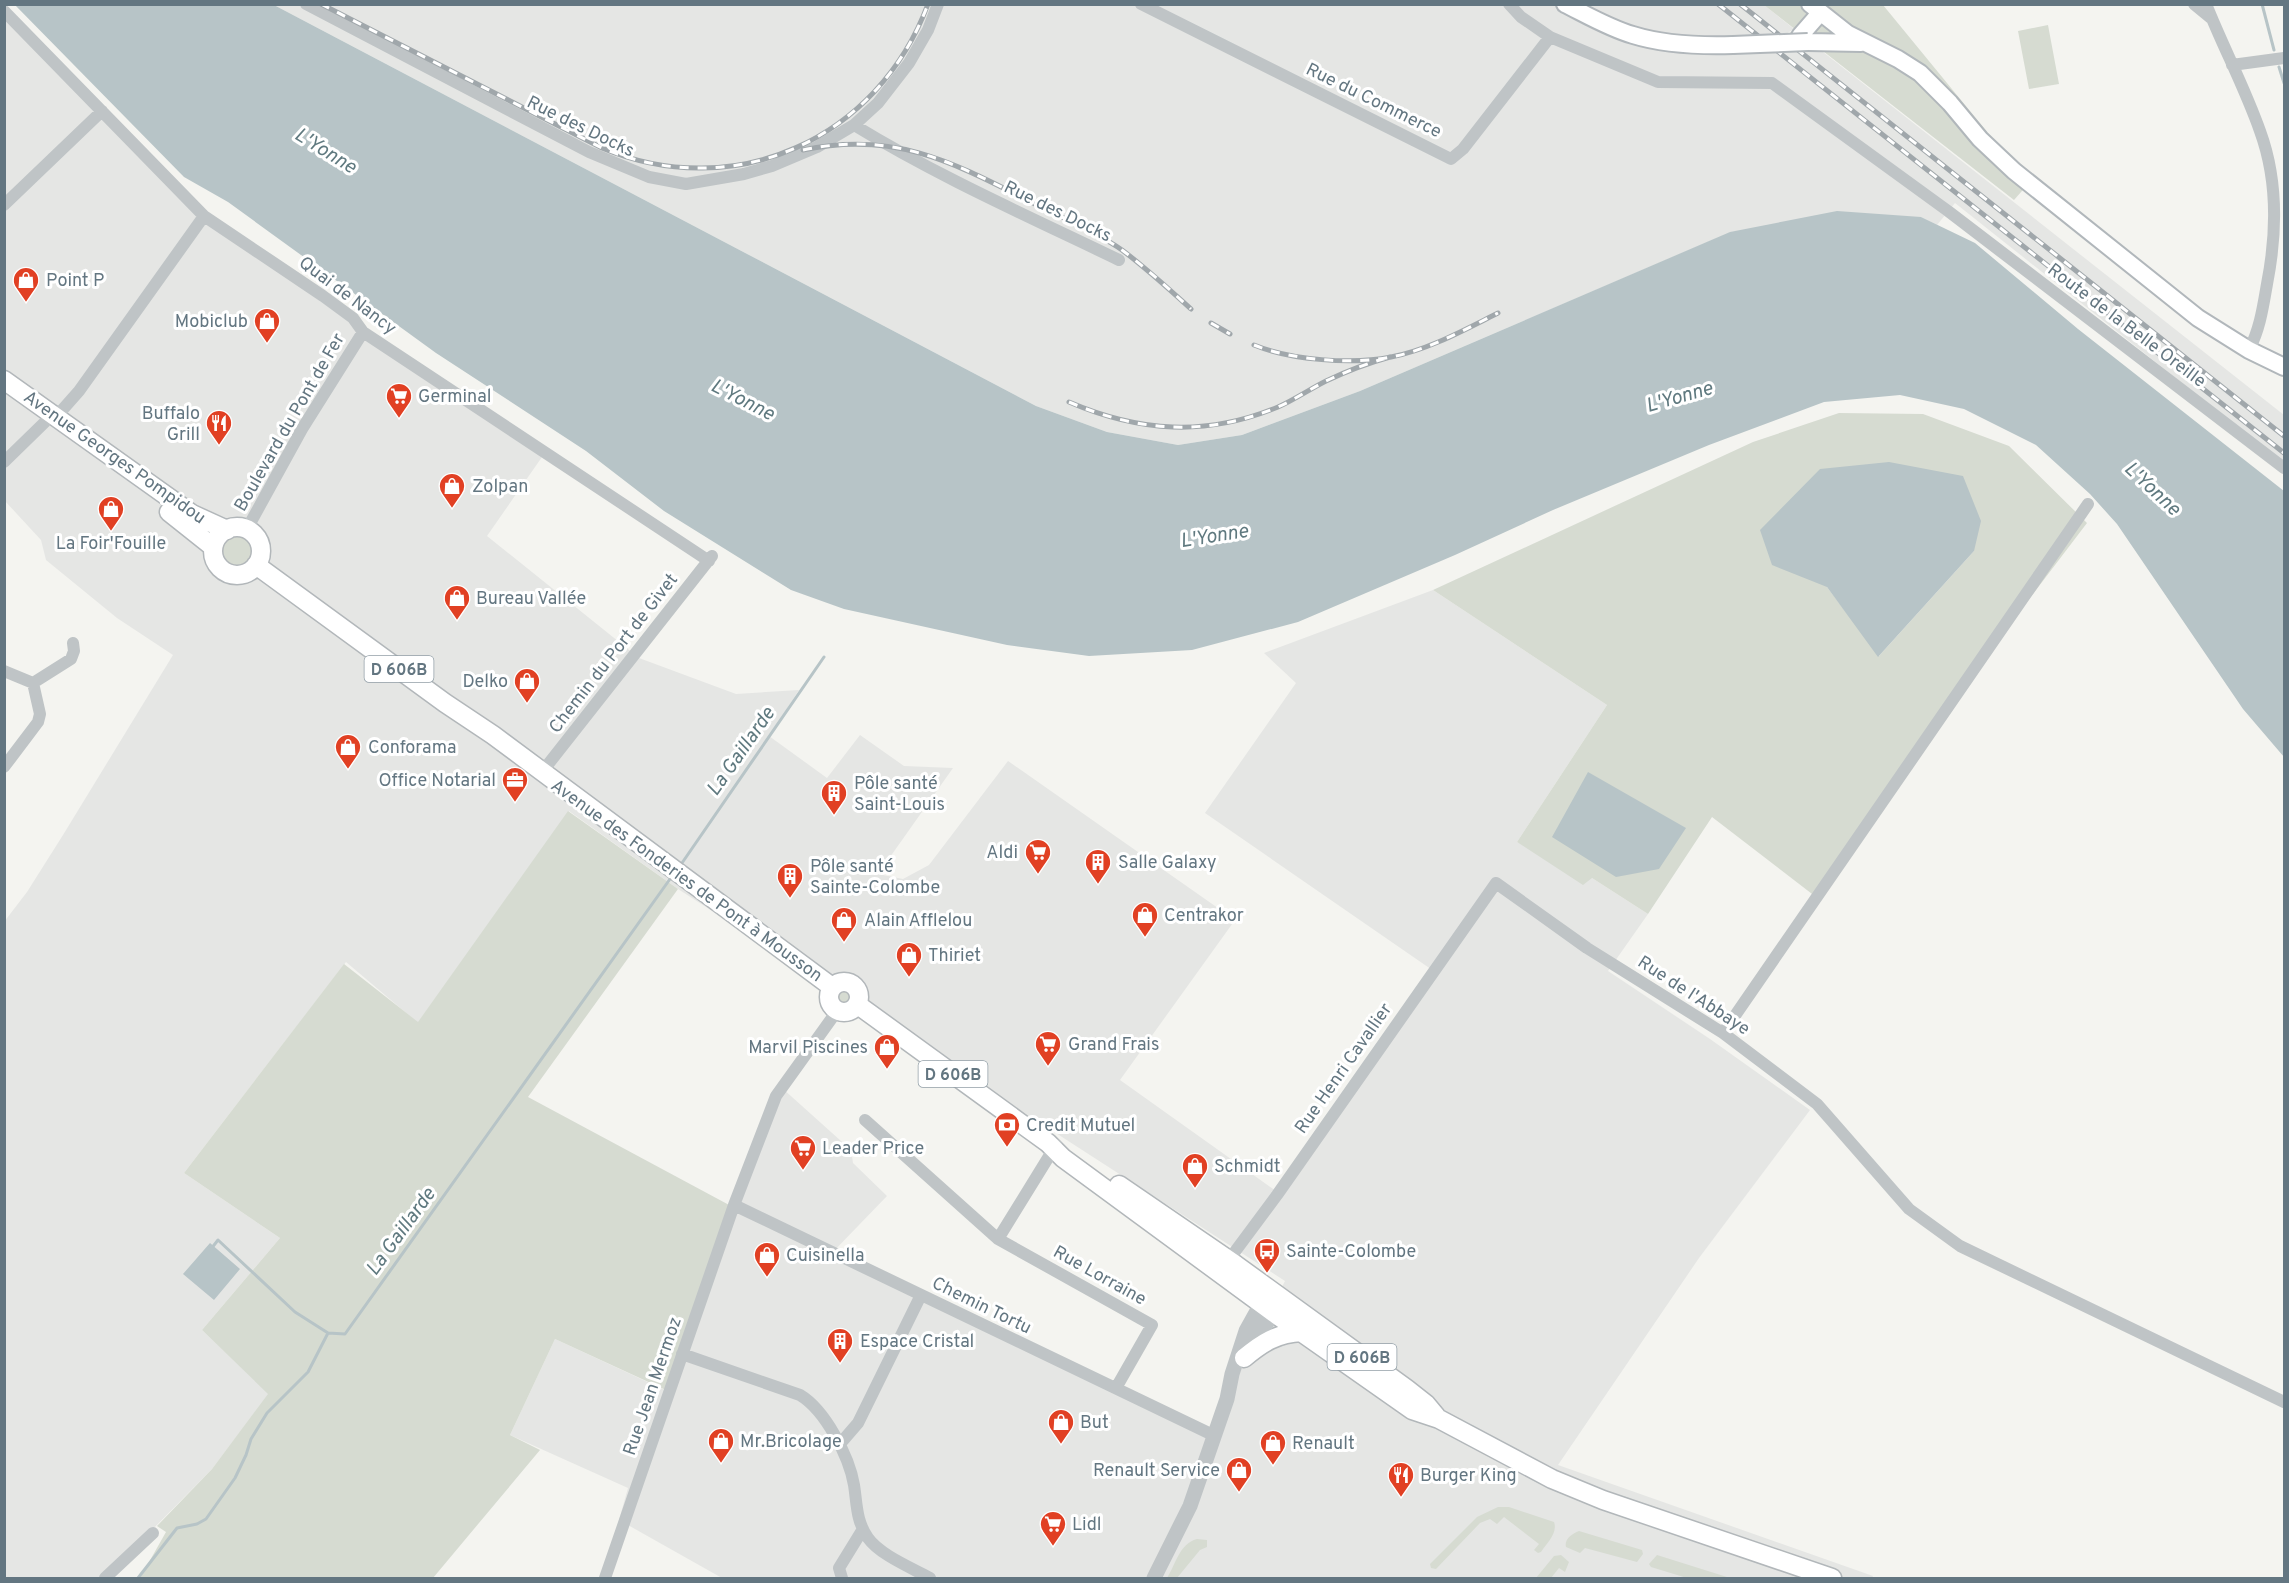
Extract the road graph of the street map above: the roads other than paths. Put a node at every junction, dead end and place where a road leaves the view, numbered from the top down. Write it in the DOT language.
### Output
graph roads {
  1 [pos="306,4"];
  2 [pos="938,4"];
  3 [pos="1141,4"];
  4 [pos="1509,4"];
  5 [pos="1565,4"];
  6 [pos="2194,4"];
  7 [pos="2206,4"];
  8 [pos="4,11"];
  9 [pos="1819,13"];
  10 [pos="2212,18"];
  11 [pos="1550,37"];
  12 [pos="1799,40"];
  13 [pos="1863,43"];
  14 [pos="2284,58"];
  15 [pos="2232,65"];
  16 [pos="102,111"];
  17 [pos="854,125"];
  18 [pos="2279,187"];
  19 [pos="4,205"];
  20 [pos="204,216"];
  21 [pos="1119,260"];
  22 [pos="363,332"];
  23 [pos="2249,350"];
  24 [pos="2284,367"];
  25 [pos="4,380"];
  26 [pos="4,393"];
  27 [pos="51,420"];
  28 [pos="4,462"];
  29 [pos="2284,468"];
  30 [pos="2088,504"];
  31 [pos="227,530"];
  32 [pos="247,530"];
  33 [pos="213,547"];
  34 [pos="710,558"];
  35 [pos="256,565"];
  36 [pos="73,643"];
  37 [pos="4,671"];
  38 [pos="33,683"];
  39 [pos="4,767"];
  40 [pos="542,772"];
  41 [pos="1496,883"];
  42 [pos="832,987"];
  43 [pos="858,1005"];
  44 [pos="837,1011"];
  45 [pos="1723,1033"];
  46 [pos="865,1120"];
  47 [pos="1053,1146"];
  48 [pos="734,1205"];
  49 [pos="998,1239"];
  50 [pos="1224,1267"];
  51 [pos="921,1295"];
  52 [pos="1271,1301"];
  53 [pos="1302,1332"];
  54 [pos="682,1354"];
  55 [pos="1244,1358"];
  56 [pos="1232,1374"];
  57 [pos="1116,1388"];
  58 [pos="2284,1402"];
  59 [pos="1439,1419"];
  60 [pos="1215,1436"];
  61 [pos="839,1445"];
  62 [pos="863,1529"];
  63 [pos="153,1533"];
  64 [pos="105,1578"];
  65 [pos="605,1578"];
  66 [pos="842,1578"];
  67 [pos="930,1578"];
  68 [pos="1154,1578"];
  69 [pos="1832,1578"];
  1 -- 17 [label="street, Rue des Docks"];
  2 -- 17 [label="street, Rue des Docks"];
  3 -- 11 [label="street, Rue du Commerce"];
  4 -- 11 [label="street, Route de la Belle Oreille"];
  5 -- 12 [label="main road, bridge"];
  6 -- 10 [label="street"];
  7 -- 10 [label="street"];
  8 -- 16 [label="street, Quai de Nancy"];
  9 -- 12 [label="main road"];
  9 -- 13 [label="main road"];
  10 -- 15 [label="street"];
  11 -- 29 [label="street, Route de la Belle Oreille"];
  12 -- 13 [label="main road"];
  13 -- 23 [label="main road"];
  14 -- 15 [label="street"];
  15 -- 18 [label="street"];
  16 -- 19 [label="street"];
  16 -- 20 [label="street, Quai de Nancy"];
  17 -- 21 [label="street, Rue des Docks"];
  18 -- 23 [label="street"];
  20 -- 22 [label="street, Quai de Nancy"];
  20 -- 27 [label="street"];
  22 -- 32 [label="street, Boulevard du Pont de Fer"];
  22 -- 34 [label="street, Quai de Nancy"];
  23 -- 24 [label="main road"];
  25 -- 27 [label="main road, Avenue Georges Pompidou"];
  26 -- 27 [label="main road, Avenue Georges Pompidou"];
  27 -- 28 [label="street"];
  27 -- 31 [label="main road, Avenue Georges Pompidou"];
  27 -- 33 [label="main road, Avenue Georges Pompidou"];
  30 -- 45 [label="street"];
  31 -- 32 [label="main road"];
  31 -- 33 [label="main road"];
  32 -- 35 [label="main road"];
  33 -- 35 [label="main road"];
  34 -- 40 [label="street, Chemin du Port de Givet"];
  35 -- 40 [label="main road, D 606B"];
  36 -- 38 [label="street"];
  37 -- 38 [label="street"];
  38 -- 39 [label="street"];
  40 -- 42 [label="main road, Avenue des Fonderies de Pont à Mousson / D 606B"];
  41 -- 45 [label="street, Rue de l'Abbaye"];
  41 -- 50 [label="street, Rue Henri Cavallier"];
  42 -- 43 [label="main road"];
  42 -- 44 [label="main road"];
  43 -- 44 [label="main road"];
  43 -- 47 [label="main road, D 606B"];
  44 -- 48 [label="street, Rue Jean Mermoz"];
  45 -- 58 [label="street, Rue de l'Abbaye"];
  46 -- 49 [label="street, Rue Lorraine"];
  47 -- 49 [label="street"];
  47 -- 50 [label="main road, D 606B"];
  48 -- 51 [label="street, Chemin Tortu"];
  48 -- 54 [label="street, Rue Jean Mermoz"];
  49 -- 57 [label="street, Rue Lorraine"];
  50 -- 52 [label="main road, D 606B"];
  51 -- 57 [label="street, Chemin Tortu"];
  51 -- 61 [label="street"];
  52 -- 53 [label="main road, D 606B"];
  52 -- 55 [label="street"];
  52 -- 56 [label="street"];
  52 -- 59 [label="main road, D 606B"];
  53 -- 55 [label="main road"];
  53 -- 59 [label="main road, D 606B"];
  54 -- 61 [label="street"];
  54 -- 65 [label="street, Rue Jean Mermoz"];
  55 -- 56 [label="street"];
  56 -- 60 [label="street"];
  57 -- 60 [label="street, Chemin Tortu"];
  59 -- 69 [label="main road, D 606B"];
  60 -- 68 [label="street"];
  61 -- 62 [label="street"];
  62 -- 66 [label="street"];
  62 -- 67 [label="street"];
  63 -- 64 [label="street"];
}
